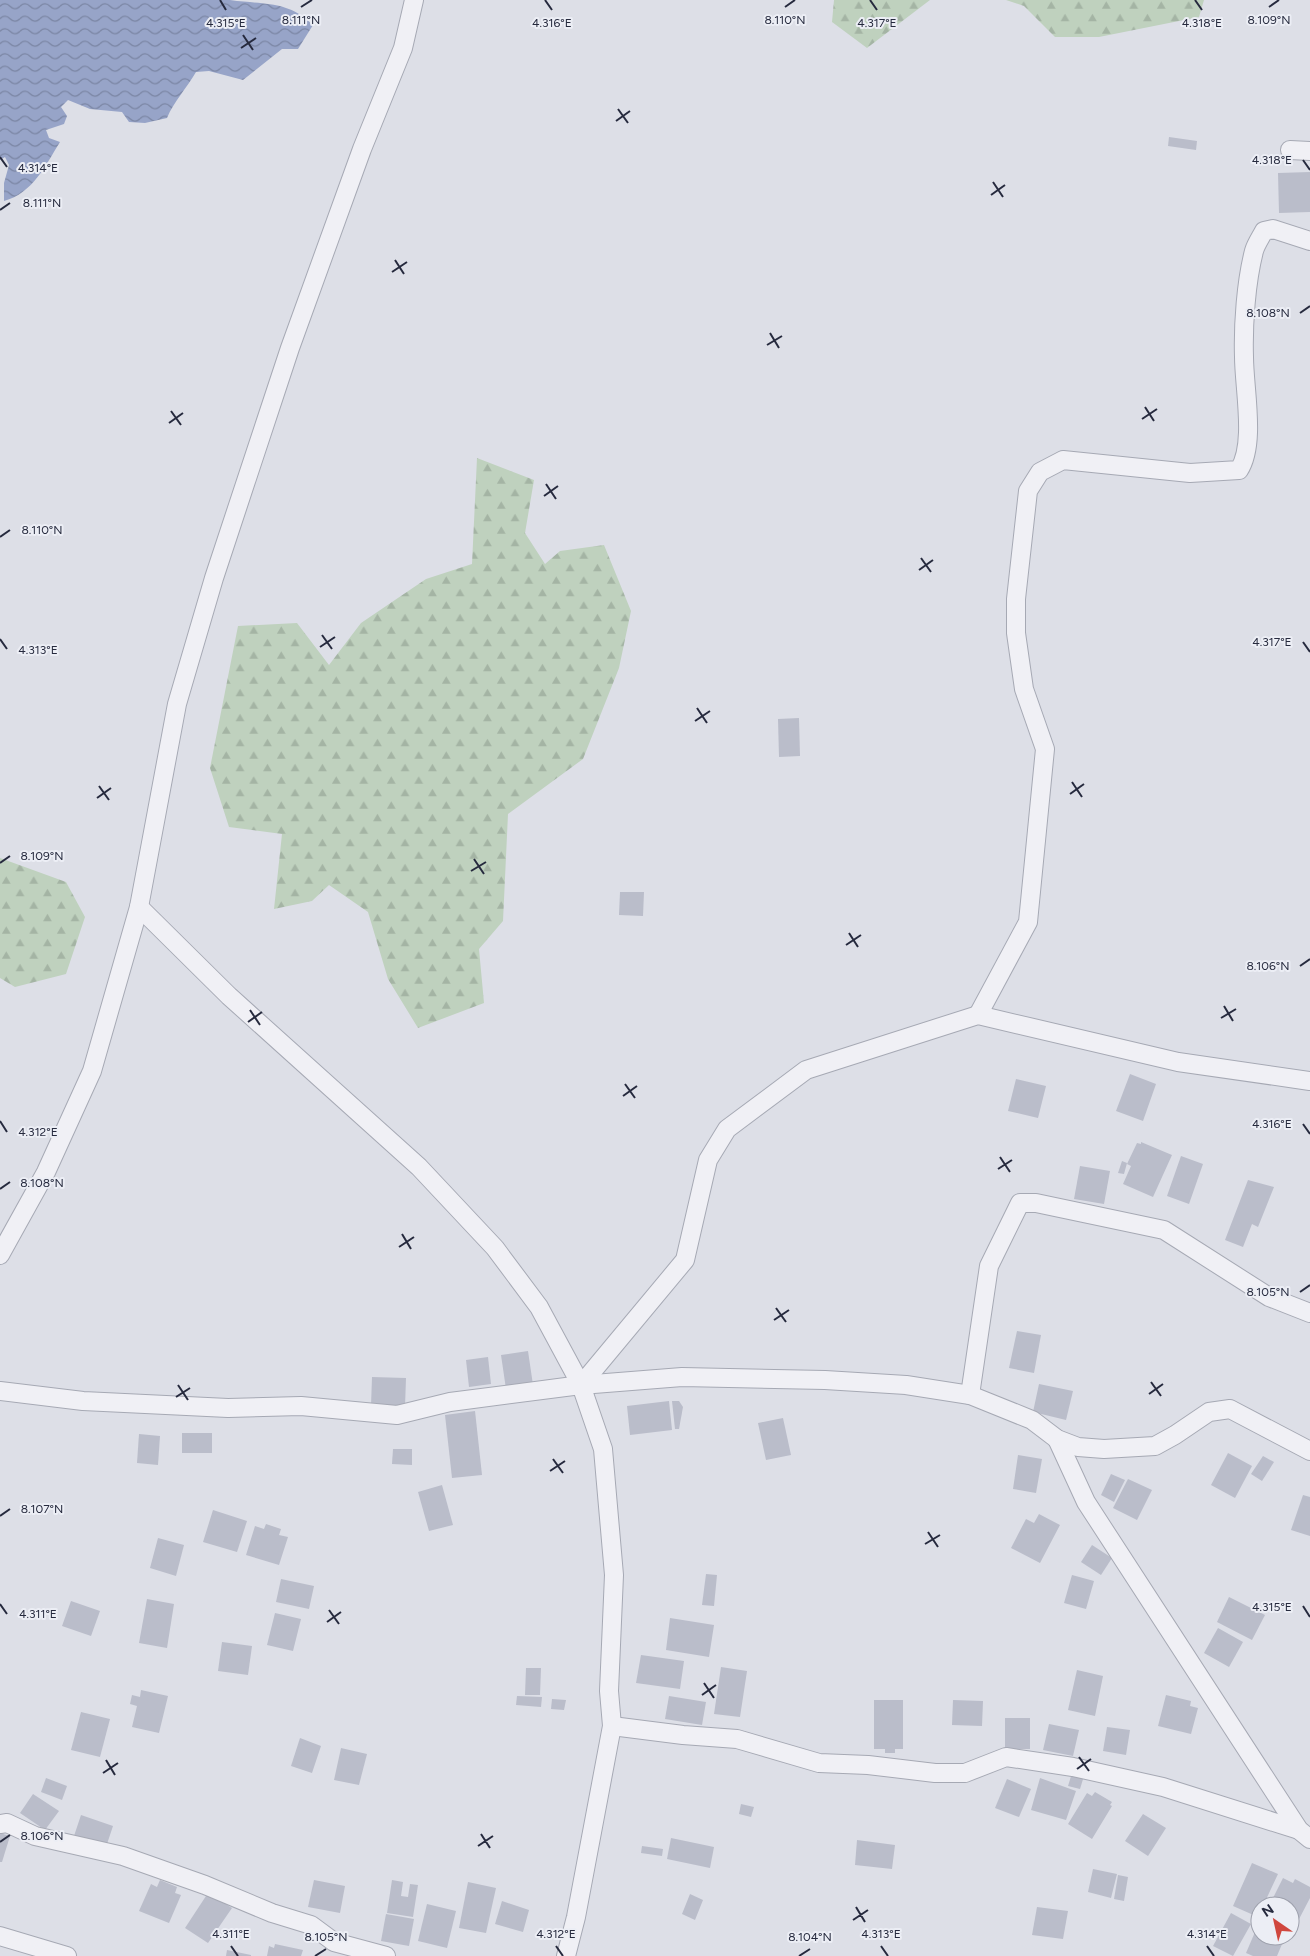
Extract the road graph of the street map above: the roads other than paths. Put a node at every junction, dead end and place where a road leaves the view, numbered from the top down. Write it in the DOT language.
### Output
graph roads {
  1 [pos="414,0"];
  2 [pos="1290,150"];
  3 [pos="1310,151"];
  4 [pos="1310,240"];
  5 [pos="140,907"];
  6 [pos="978,1014"];
  7 [pos="1310,1081"];
  8 [pos="0,1255"];
  9 [pos="1310,1313"];
  10 [pos="581,1385"];
  11 [pos="0,1391"];
  12 [pos="970,1395"];
  13 [pos="1057,1439"];
  14 [pos="1310,1451"];
  15 [pos="612,1726"];
  16 [pos="0,1824"];
  17 [pos="1304,1834"];
  18 [pos="0,1936"];
  19 [pos="68,1956"];
  20 [pos="386,1956"];
  21 [pos="566,1956"];
  1 -- 5 [label="street"];
  2 -- 3 [label="street"];
  4 -- 6 [label="street"];
  5 -- 8 [label="street"];
  5 -- 10 [label="street"];
  6 -- 7 [label="street"];
  6 -- 10 [label="street"];
  9 -- 12 [label="street"];
  10 -- 11 [label="street"];
  10 -- 12 [label="street"];
  10 -- 15 [label="street"];
  12 -- 13 [label="street"];
  13 -- 14 [label="street"];
  13 -- 17 [label="street"];
  15 -- 17 [label="street"];
  15 -- 21 [label="street"];
  16 -- 20 [label="street"];
  18 -- 19 [label="street"];
}
